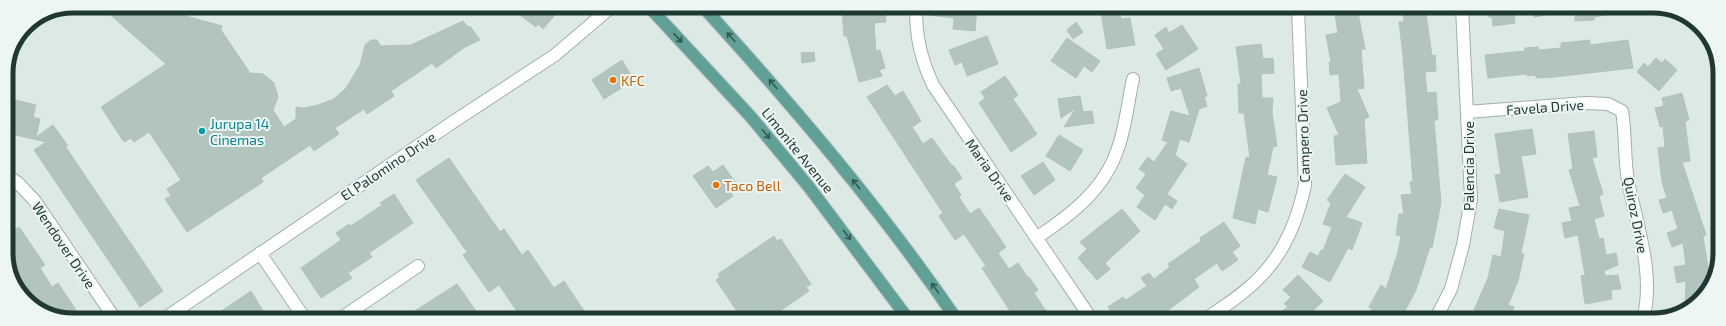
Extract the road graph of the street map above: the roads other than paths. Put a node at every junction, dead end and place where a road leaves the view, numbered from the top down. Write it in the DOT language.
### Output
graph roads {
  1 [pos="605,13"];
  2 [pos="656,13"];
  3 [pos="709,13"];
  4 [pos="916,13"];
  5 [pos="1298,13"];
  6 [pos="1462,13"];
  7 [pos="1133,79"];
  8 [pos="1622,111"];
  9 [pos="1467,112"];
  10 [pos="13,180"];
  11 [pos="1036,238"];
  12 [pos="260,253"];
  13 [pos="418,266"];
  14 [pos="111,313"];
  15 [pos="173,313"];
  16 [pos="300,313"];
  17 [pos="350,313"];
  18 [pos="904,313"];
  19 [pos="952,313"];
  20 [pos="1087,313"];
  21 [pos="1214,313"];
  22 [pos="1439,313"];
  23 [pos="1645,313"];
  1 -- 12 [label="street, El Palomino Drive"];
  2 -- 18 [label="main road, Limonite Avenue, one-way"];
  19 -- 3 [label="main road, Limonite Avenue, one-way"];
  4 -- 11 [label="street, Maria Drive"];
  5 -- 21 [label="street, Campero Drive"];
  6 -- 9 [label="street, Palencia Drive"];
  7 -- 11 [label="street"];
  8 -- 9 [label="street, Favela Drive"];
  8 -- 23 [label="street, Quiroz Drive"];
  9 -- 22 [label="street, Palencia Drive"];
  10 -- 14 [label="street, Wendover Drive"];
  11 -- 20 [label="street, Maria Drive"];
  12 -- 15 [label="street, El Palomino Drive"];
  12 -- 16 [label="street"];
  13 -- 17 [label="street"];
}
